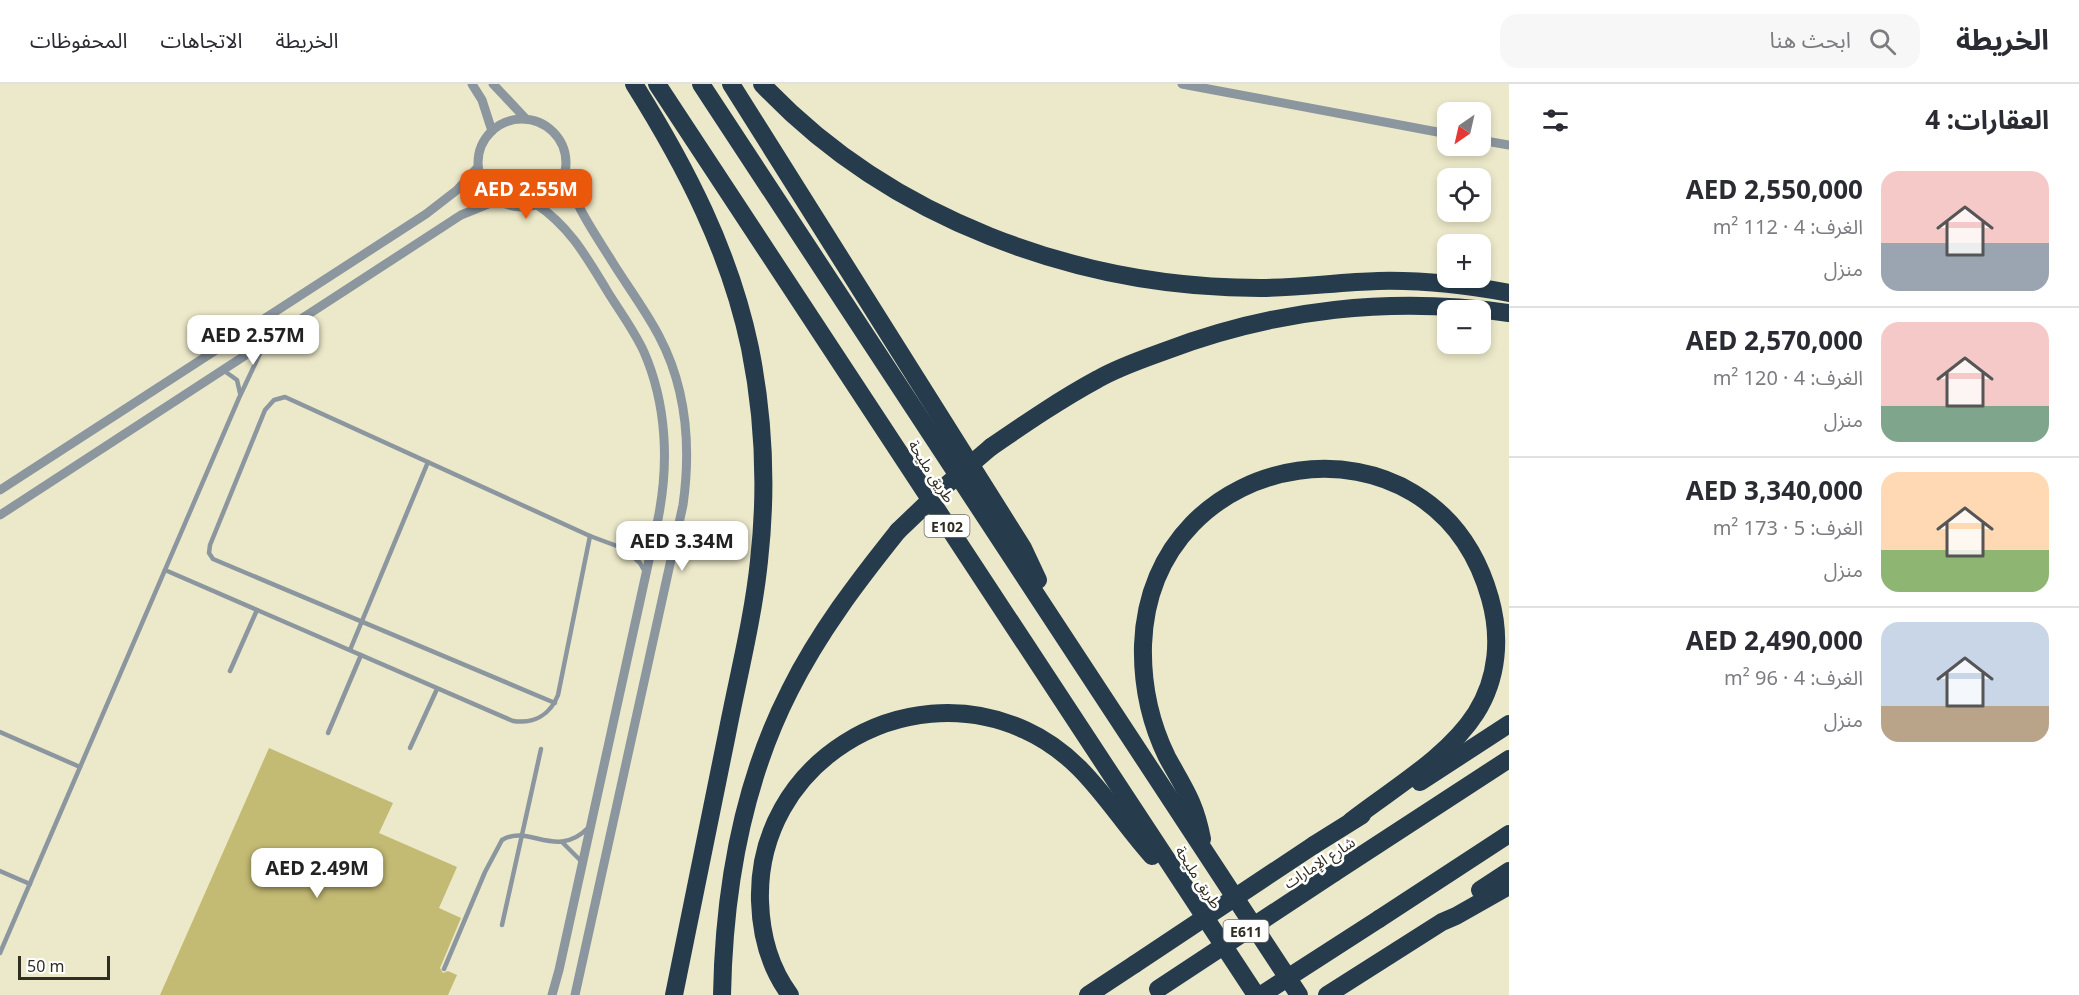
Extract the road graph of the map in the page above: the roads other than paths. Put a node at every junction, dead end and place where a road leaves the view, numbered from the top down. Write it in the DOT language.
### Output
graph roads {
  1 [pos="472,84"];
  2 [pos="493,84"];
  3 [pos="634,84"];
  4 [pos="657,84"];
  5 [pos="701,84"];
  6 [pos="731,84"];
  7 [pos="762,84"];
  8 [pos="1182,84"];
  9 [pos="526,119"];
  10 [pos="492,131"];
  11 [pos="1437,132"];
  12 [pos="1491,142"];
  13 [pos="1509,145"];
  14 [pos="478,167"];
  15 [pos="565,170"];
  16 [pos="498,200"];
  17 [pos="536,204"];
  18 [pos="1509,293"];
  19 [pos="1509,313"];
  20 [pos="266,342"];
  21 [pos="222,370"];
  22 [pos="239,398"];
  23 [pos="428,462"];
  24 [pos="0,490"];
  25 [pos="0,515"];
  26 [pos="656,529"];
  27 [pos="590,536"];
  28 [pos="626,549"];
  29 [pos="165,570"];
  30 [pos="646,576"];
  31 [pos="258,610"];
  32 [pos="361,622"];
  33 [pos="350,650"];
  34 [pos="1074,652"];
  35 [pos="361,655"];
  36 [pos="230,671"];
  37 [pos="437,689"];
  38 [pos="555,703"];
  39 [pos="1509,724"];
  40 [pos="0,732"];
  41 [pos="328,733"];
  42 [pos="410,748"];
  43 [pos="541,749"];
  44 [pos="1509,759"];
  45 [pos="80,767"];
  46 [pos="597,802"];
  47 [pos="617,804"];
  48 [pos="1351,821"];
  49 [pos="591,825"];
  50 [pos="1509,834"];
  51 [pos="522,836"];
  52 [pos="563,843"];
  53 [pos="1206,852"];
  54 [pos="583,864"];
  55 [pos="0,871"];
  56 [pos="1509,871"];
  57 [pos="581,875"];
  58 [pos="602,876"];
  59 [pos="30,884"];
  60 [pos="1509,886"];
  61 [pos="1188,893"];
  62 [pos="1442,922"];
  63 [pos="502,925"];
  64 [pos="0,953"];
  65 [pos="444,969"];
  66 [pos="1153,992"];
  67 [pos="552,995"];
  68 [pos="575,995"];
  69 [pos="674,995"];
  70 [pos="722,995"];
  71 [pos="790,995"];
  72 [pos="1088,995"];
  73 [pos="1256,995"];
  74 [pos="1261,995"];
  75 [pos="1299,995"];
  76 [pos="1327,995"];
  1 -- 10 [label="street"];
  2 -- 9 [label="street"];
  3 -- 69 [label="highway"];
  4 -- 61 [label="highway, طريق مليحة / E102"];
  5 -- 34 [label="highway, طريق مليحة / E102"];
  6 -- 34 [label="highway"];
  7 -- 18 [label="highway"];
  8 -- 11 [label="street"];
  9 -- 10 [label="street"];
  9 -- 15 [label="street"];
  10 -- 14 [label="street"];
  12 -- 13 [label="street"];
  14 -- 16 [label="street"];
  14 -- 24 [label="street"];
  15 -- 17 [label="street"];
  15 -- 47 [label="street"];
  16 -- 17 [label="street"];
  16 -- 20 [label="street"];
  17 -- 26 [label="street"];
  19 -- 70 [label="highway, bridge"];
  20 -- 21 [label="street"];
  20 -- 22 [label="lane"];
  21 -- 22 [label="lane"];
  21 -- 25 [label="street"];
  22 -- 29 [label="lane"];
  23 -- 27 [label="lane"];
  23 -- 32 [label="lane"];
  23 -- 32 [label="lane"];
  26 -- 28 [label="lane"];
  26 -- 30 [label="street"];
  27 -- 28 [label="lane"];
  27 -- 38 [label="lane"];
  28 -- 30 [label="lane"];
  29 -- 31 [label="lane"];
  29 -- 45 [label="lane"];
  30 -- 46 [label="street"];
  31 -- 33 [label="lane"];
  31 -- 36 [label="lane"];
  32 -- 33 [label="lane"];
  32 -- 38 [label="lane"];
  33 -- 35 [label="lane"];
  34 -- 53 [label="highway, طريق مليحة / E102"];
  35 -- 37 [label="lane"];
  35 -- 41 [label="lane"];
  37 -- 38 [label="lane"];
  37 -- 42 [label="lane"];
  39 -- 48 [label="highway"];
  40 -- 45 [label="lane"];
  43 -- 51 [label="lane"];
  44 -- 66 [label="highway, شارع الإمارات / E611, bridge"];
  45 -- 59 [label="lane"];
  46 -- 47 [label="street"];
  46 -- 49 [label="street"];
  47 -- 58 [label="street"];
  48 -- 53 [label="highway"];
  48 -- 72 [label="highway, bridge"];
  49 -- 52 [label="lane"];
  49 -- 54 [label="street"];
  50 -- 74 [label="highway, bridge"];
  51 -- 52 [label="lane"];
  51 -- 63 [label="lane"];
  51 -- 65 [label="lane"];
  52 -- 54 [label="lane"];
  53 -- 75 [label="highway, طريق مليحة / E102"];
  54 -- 57 [label="street"];
  55 -- 59 [label="lane"];
  56 -- 62 [label="highway"];
  57 -- 58 [label="street"];
  57 -- 67 [label="street"];
  58 -- 68 [label="street"];
  59 -- 64 [label="lane"];
  60 -- 62 [label="highway"];
  61 -- 71 [label="highway"];
  61 -- 73 [label="highway, طريق مليحة / E102"];
  62 -- 76 [label="highway"];
}
